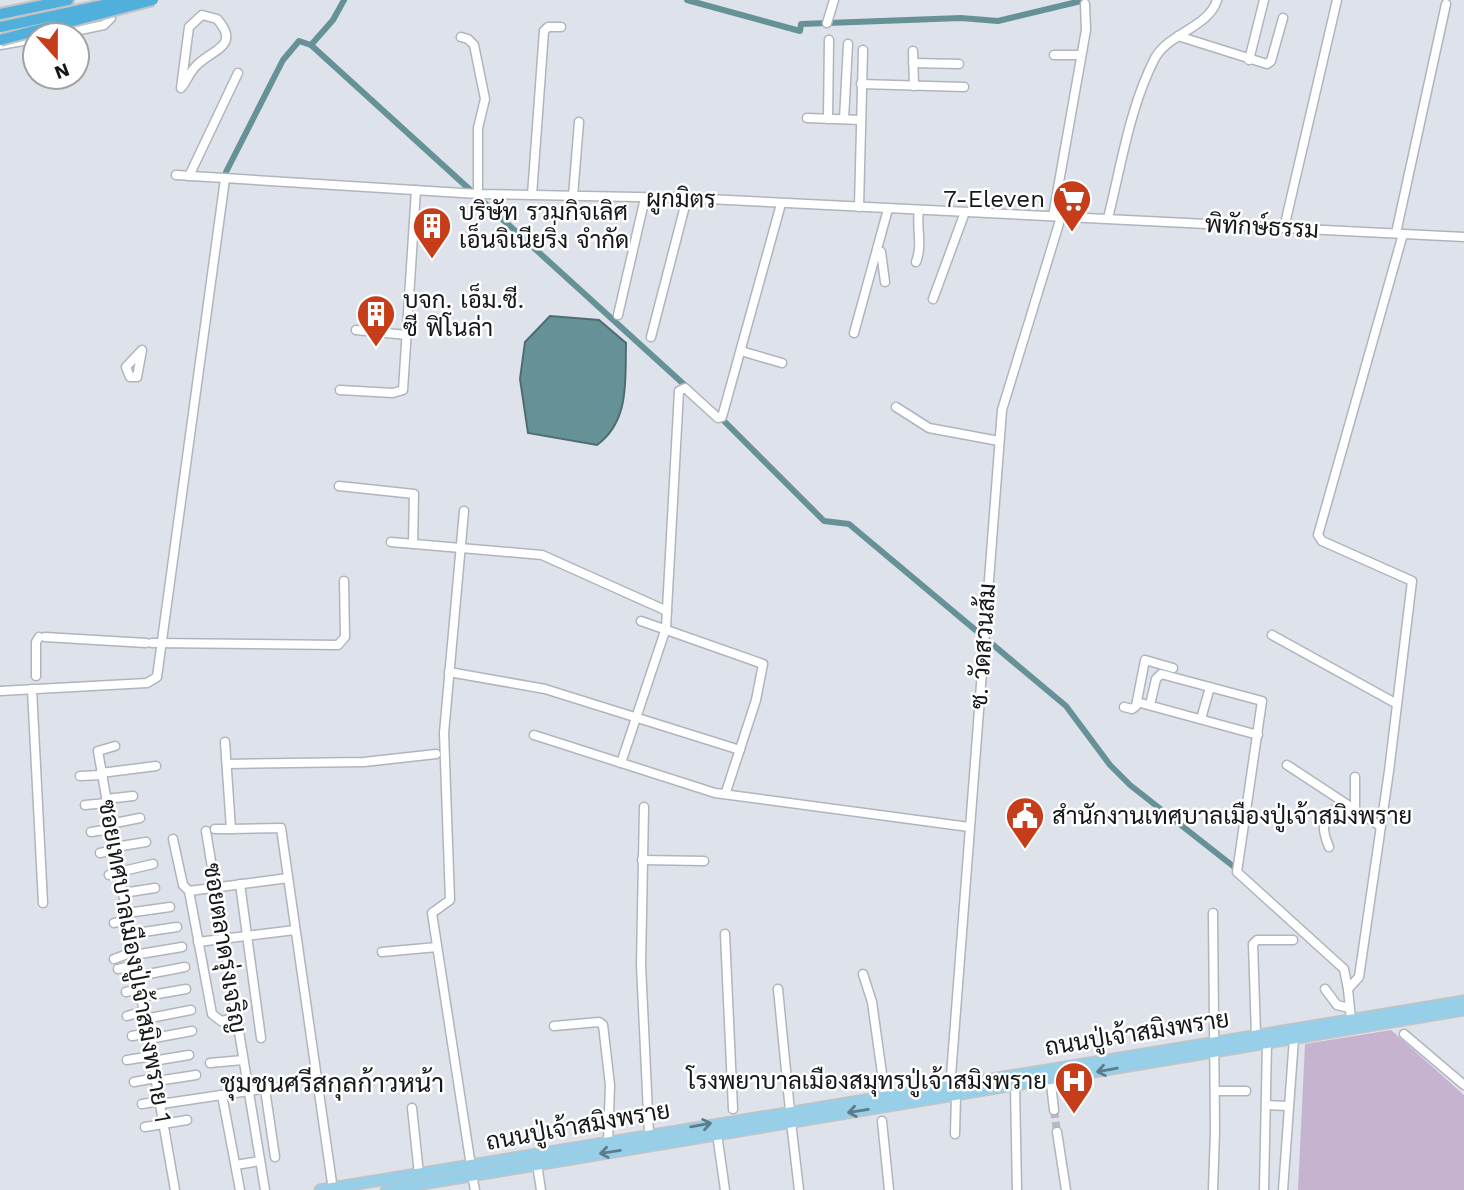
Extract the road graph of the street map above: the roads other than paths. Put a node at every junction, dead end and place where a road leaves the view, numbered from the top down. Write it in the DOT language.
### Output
graph roads {
  1 [pos="67,0"];
  2 [pos="108,0"];
  3 [pos="127,0"];
  4 [pos="153,0"];
  5 [pos="834,0"];
  6 [pos="1217,0"];
  7 [pos="1264,0"];
  8 [pos="1337,0"];
  9 [pos="1085,4"];
  10 [pos="1446,4"];
  11 [pos="0,12"];
  12 [pos="1283,18"];
  13 [pos="827,23"];
  14 [pos="0,27"];
  15 [pos="91,27"];
  16 [pos="561,27"];
  17 [pos="1178,36"];
  18 [pos="461,37"];
  19 [pos="829,40"];
  20 [pos="21,41"];
  21 [pos="0,43"];
  22 [pos="848,44"];
  23 [pos="863,50"];
  24 [pos="913,51"];
  25 [pos="1054,55"];
  26 [pos="1081,55"];
  27 [pos="1249,60"];
  28 [pos="913,63"];
  29 [pos="959,64"];
  30 [pos="238,73"];
  31 [pos="861,85"];
  32 [pos="914,86"];
  33 [pos="964,86"];
  34 [pos="181,88"];
  35 [pos="807,118"];
  36 [pos="828,119"];
  37 [pos="844,119"];
  38 [pos="861,120"];
  39 [pos="579,122"];
  40 [pos="176,175"];
  41 [pos="190,176"];
  42 [pos="225,179"];
  43 [pos="416,190"];
  44 [pos="477,194"];
  45 [pos="532,195"];
  46 [pos="573,196"];
  47 [pos="645,198"];
  48 [pos="687,198"];
  49 [pos="781,204"];
  50 [pos="859,207"];
  51 [pos="891,209"];
  52 [pos="919,210"];
  53 [pos="965,212"];
  54 [pos="1057,217"];
  55 [pos="1108,218"];
  56 [pos="1284,228"];
  57 [pos="1399,233"];
  58 [pos="1464,237"];
  59 [pos="916,262"];
  60 [pos="885,282"];
  61 [pos="933,299"];
  62 [pos="618,315"];
  63 [pos="356,330"];
  64 [pos="854,333"];
  65 [pos="407,335"];
  66 [pos="651,337"];
  67 [pos="741,351"];
  68 [pos="782,363"];
  69 [pos="340,390"];
  70 [pos="896,407"];
  71 [pos="999,441"];
  72 [pos="339,486"];
  73 [pos="464,510"];
  74 [pos="391,542"];
  75 [pos="413,544"];
  76 [pos="461,549"];
  77 [pos="344,581"];
  78 [pos="667,611"];
  79 [pos="641,621"];
  80 [pos="666,628"];
  81 [pos="1272,635"];
  82 [pos="162,643"];
  83 [pos="1173,668"];
  84 [pos="449,672"];
  85 [pos="36,676"];
  86 [pos="1210,687"];
  87 [pos="32,689"];
  88 [pos="0,691"];
  89 [pos="1137,702"];
  90 [pos="1397,704"];
  91 [pos="1150,705"];
  92 [pos="1124,707"];
  93 [pos="637,718"];
  94 [pos="1201,719"];
  95 [pos="534,735"];
  96 [pos="1258,735"];
  97 [pos="225,742"];
  98 [pos="115,746"];
  99 [pos="740,750"];
  100 [pos="436,754"];
  101 [pos="621,763"];
  102 [pos="227,764"];
  103 [pos="1287,765"];
  104 [pos="156,766"];
  105 [pos="102,774"];
  106 [pos="80,776"];
  107 [pos="1355,777"];
  108 [pos="726,792"];
  109 [pos="134,796"];
  110 [pos="106,801"];
  111 [pos="85,805"];
  112 [pos="644,807"];
  113 [pos="1355,809"];
  114 [pos="1365,816"];
  115 [pos="140,818"];
  116 [pos="111,826"];
  117 [pos="1380,826"];
  118 [pos="969,827"];
  119 [pos="231,829"];
  120 [pos="91,832"];
  121 [pos="173,839"];
  122 [pos="146,842"];
  123 [pos="1329,847"];
  124 [pos="115,849"];
  125 [pos="100,853"];
  126 [pos="642,860"];
  127 [pos="704,862"];
  128 [pos="153,864"];
  129 [pos="120,872"];
  130 [pos="109,875"];
  131 [pos="288,878"];
  132 [pos="240,884"];
  133 [pos="216,887"];
  134 [pos="155,888"];
  135 [pos="189,891"];
  136 [pos="123,892"];
  137 [pos="43,903"];
  138 [pos="170,907"];
  139 [pos="1213,913"];
  140 [pos="127,916"];
  141 [pos="114,923"];
  142 [pos="177,927"];
  143 [pos="295,930"];
  144 [pos="130,934"];
  145 [pos="725,934"];
  146 [pos="247,936"];
  147 [pos="225,938"];
  148 [pos="1293,940"];
  149 [pos="198,942"];
  150 [pos="182,947"];
  151 [pos="437,947"];
  152 [pos="382,952"];
  153 [pos="134,954"];
  154 [pos="114,959"];
  155 [pos="136,965"];
  156 [pos="185,967"];
  157 [pos="118,969"];
  158 [pos="863,974"];
  159 [pos="138,975"];
  160 [pos="186,989"];
  161 [pos="778,989"];
  162 [pos="1325,989"];
  163 [pos="1348,989"];
  164 [pos="126,992"];
  165 [pos="141,993"];
  166 [pos="1464,1001"];
  167 [pos="1349,1008"];
  168 [pos="191,1010"];
  169 [pos="1464,1010"];
  170 [pos="145,1015"];
  171 [pos="127,1016"];
  172 [pos="236,1018"];
  173 [pos="1389,1018"];
  174 [pos="1350,1020"];
  175 [pos="554,1026"];
  176 [pos="192,1031"];
  177 [pos="1256,1035"];
  178 [pos="148,1036"];
  179 [pos="132,1037"];
  180 [pos="261,1038"];
  181 [pos="1294,1038"];
  182 [pos="1267,1043"];
  183 [pos="1213,1047"];
  184 [pos="188,1055"];
  185 [pos="152,1058"];
  186 [pos="127,1060"];
  187 [pos="243,1060"];
  188 [pos="210,1063"];
  189 [pos="1049,1069"];
  190 [pos="196,1075"];
  191 [pos="156,1080"];
  192 [pos="1050,1080"];
  193 [pos="134,1082"];
  194 [pos="950,1084"];
  195 [pos="1464,1085"];
  196 [pos="1015,1086"];
  197 [pos="275,1087"];
  198 [pos="265,1089"];
  199 [pos="1215,1091"];
  200 [pos="1246,1091"];
  201 [pos="248,1092"];
  202 [pos="222,1095"];
  203 [pos="885,1095"];
  204 [pos="953,1096"];
  205 [pos="161,1102"];
  206 [pos="142,1104"];
  207 [pos="1266,1105"];
  208 [pos="1289,1106"];
  209 [pos="412,1108"];
  210 [pos="1054,1110"];
  211 [pos="789,1111"];
  212 [pos="882,1114"];
  213 [pos="733,1115"];
  214 [pos="187,1120"];
  215 [pos="791,1122"];
  216 [pos="165,1124"];
  217 [pos="145,1127"];
  218 [pos="1056,1132"];
  219 [pos="955,1133"];
  220 [pos="649,1134"];
  221 [pos="717,1135"];
  222 [pos="608,1142"];
  223 [pos="651,1146"];
  224 [pos="275,1157"];
  225 [pos="549,1157"];
  226 [pos="260,1161"];
  227 [pos="537,1164"];
  228 [pos="236,1165"];
  229 [pos="465,1172"];
  230 [pos="424,1183"];
  231 [pos="333,1189"];
  232 [pos="402,1189"];
  233 [pos="174,1190"];
  234 [pos="240,1190"];
  235 [pos="265,1190"];
  236 [pos="320,1190"];
  237 [pos="386,1190"];
  238 [pos="457,1190"];
  239 [pos="475,1190"];
  240 [pos="541,1190"];
  241 [pos="725,1190"];
  242 [pos="799,1190"];
  243 [pos="889,1190"];
  244 [pos="1017,1190"];
  245 [pos="1066,1190"];
  246 [pos="1213,1190"];
  247 [pos="1264,1190"];
  248 [pos="1283,1190"];
  1 -- 11 [label="highway"];
  2 -- 15 [label="street"];
  3 -- 14 [label="highway, bridge"];
  4 -- 21 [label="highway, bridge"];
  5 -- 13 [label="street"];
  6 -- 17 [label="street"];
  7 -- 27 [label="street"];
  8 -- 56 [label="street"];
  9 -- 26 [label="street, ซ. วัดสวนส้ม"];
  10 -- 57 [label="street"];
  12 -- 27 [label="street"];
  16 -- 45 [label="street"];
  17 -- 27 [label="street"];
  17 -- 55 [label="street"];
  18 -- 44 [label="street"];
  19 -- 36 [label="street"];
  20 -- 21 [label="street"];
  22 -- 37 [label="street"];
  23 -- 31 [label="street"];
  24 -- 28 [label="street"];
  25 -- 26 [label="street"];
  26 -- 54 [label="street, ซ. วัดสวนส้ม"];
  28 -- 29 [label="street"];
  28 -- 32 [label="street"];
  30 -- 41 [label="street"];
  31 -- 32 [label="street"];
  31 -- 38 [label="street"];
  32 -- 33 [label="street"];
  34 -- 34 [label="street"];
  35 -- 36 [label="street"];
  36 -- 37 [label="street"];
  37 -- 38 [label="street"];
  38 -- 50 [label="street"];
  39 -- 46 [label="street"];
  40 -- 41 [label="street, ผูกมิตร"];
  41 -- 42 [label="street, ผูกมิตร"];
  42 -- 43 [label="street, ผูกมิตร"];
  42 -- 82 [label="street"];
  43 -- 44 [label="street, ผูกมิตร"];
  43 -- 65 [label="street"];
  44 -- 45 [label="street, ผูกมิตร"];
  45 -- 46 [label="street, ผูกมิตร"];
  46 -- 47 [label="street, ผูกมิตร"];
  47 -- 48 [label="street, ผูกมิตร"];
  47 -- 62 [label="street"];
  48 -- 49 [label="street, ผูกมิตร"];
  48 -- 66 [label="street"];
  49 -- 50 [label="street, ผูกมิตร"];
  49 -- 67 [label="street"];
  50 -- 51 [label="street, ผูกมิตร"];
  51 -- 52 [label="street, ผูกมิตร"];
  51 -- 60 [label="street"];
  51 -- 64 [label="street"];
  52 -- 53 [label="street, ผูกมิตร"];
  52 -- 59 [label="street"];
  53 -- 54 [label="street, ผูกมิตร"];
  53 -- 61 [label="street"];
  54 -- 55 [label="street, พิทักษ์ธรรม"];
  54 -- 71 [label="street, ซ. วัดสวนส้ม"];
  55 -- 56 [label="street, พิทักษ์ธรรม"];
  56 -- 57 [label="street, พิทักษ์ธรรม"];
  57 -- 58 [label="street, พิทักษ์ธรรม"];
  57 -- 90 [label="street"];
  63 -- 65 [label="street"];
  65 -- 69 [label="street"];
  67 -- 68 [label="street"];
  67 -- 78 [label="street"];
  70 -- 71 [label="street"];
  71 -- 118 [label="street, ซ. วัดสวนส้ม"];
  72 -- 75 [label="street"];
  73 -- 76 [label="street"];
  74 -- 75 [label="street"];
  75 -- 76 [label="street"];
  76 -- 78 [label="street"];
  76 -- 84 [label="street"];
  77 -- 82 [label="street"];
  78 -- 80 [label="street"];
  79 -- 80 [label="street"];
  80 -- 93 [label="street"];
  80 -- 99 [label="street"];
  81 -- 90 [label="street"];
  82 -- 85 [label="street"];
  82 -- 87 [label="street"];
  83 -- 89 [label="street"];
  84 -- 93 [label="street"];
  84 -- 151 [label="street"];
  86 -- 91 [label="street"];
  86 -- 94 [label="street"];
  86 -- 96 [label="street"];
  87 -- 88 [label="street"];
  87 -- 137 [label="street"];
  89 -- 91 [label="street"];
  89 -- 92 [label="street"];
  90 -- 117 [label="street"];
  91 -- 94 [label="street"];
  93 -- 99 [label="street"];
  93 -- 101 [label="street"];
  94 -- 96 [label="street"];
  95 -- 101 [label="street"];
  96 -- 163 [label="street"];
  97 -- 102 [label="street"];
  98 -- 105 [label="street, ซอยเทศบาลเมืองปู่เจ้าสมิงพราย 1"];
  99 -- 108 [label="street"];
  100 -- 102 [label="street"];
  101 -- 108 [label="street"];
  102 -- 119 [label="street"];
  103 -- 113 [label="street"];
  104 -- 105 [label="street"];
  105 -- 106 [label="street"];
  105 -- 110 [label="street, ซอยเทศบาลเมืองปู่เจ้าสมิงพราย 1"];
  107 -- 113 [label="street"];
  108 -- 118 [label="street"];
  109 -- 110 [label="street"];
  110 -- 111 [label="street"];
  110 -- 116 [label="street, ซอยเทศบาลเมืองปู่เจ้าสมิงพราย 1"];
  112 -- 126 [label="street"];
  113 -- 114 [label="street"];
  114 -- 117 [label="street"];
  114 -- 123 [label="street"];
  115 -- 116 [label="street"];
  116 -- 120 [label="street"];
  116 -- 124 [label="street, ซอยเทศบาลเมืองปู่เจ้าสมิงพราย 1"];
  117 -- 163 [label="street"];
  118 -- 194 [label="street, ซ. วัดสวนส้ม"];
  119 -- 131 [label="street"];
  119 -- 133 [label="street, ซอยตลาดรุ่งเจริญ"];
  121 -- 135 [label="street"];
  122 -- 124 [label="street"];
  124 -- 125 [label="street"];
  124 -- 129 [label="street, ซอยเทศบาลเมืองปู่เจ้าสมิงพราย 1"];
  126 -- 127 [label="street"];
  126 -- 220 [label="street"];
  128 -- 129 [label="street"];
  129 -- 130 [label="street"];
  129 -- 136 [label="street, ซอยเทศบาลเมืองปู่เจ้าสมิงพราย 1"];
  131 -- 132 [label="street"];
  131 -- 143 [label="street"];
  132 -- 133 [label="street"];
  132 -- 146 [label="street"];
  133 -- 135 [label="street"];
  133 -- 147 [label="street, ซอยตลาดรุ่งเจริญ"];
  134 -- 136 [label="street"];
  135 -- 149 [label="street"];
  136 -- 140 [label="street, ซอยเทศบาลเมืองปู่เจ้าสมิงพราย 1"];
  138 -- 140 [label="street"];
  139 -- 183 [label="street"];
  140 -- 141 [label="street"];
  140 -- 144 [label="street, ซอยเทศบาลเมืองปู่เจ้าสมิงพราย 1"];
  142 -- 144 [label="street"];
  143 -- 146 [label="street"];
  143 -- 231 [label="street"];
  144 -- 153 [label="street, ซอยเทศบาลเมืองปู่เจ้าสมิงพราย 1"];
  145 -- 213 [label="street"];
  146 -- 147 [label="street"];
  146 -- 180 [label="street"];
  147 -- 149 [label="street"];
  147 -- 172 [label="street, ซอยตลาดรุ่งเจริญ"];
  148 -- 177 [label="street"];
  149 -- 172 [label="street"];
  150 -- 153 [label="street"];
  151 -- 152 [label="street"];
  151 -- 229 [label="street"];
  153 -- 154 [label="street"];
  153 -- 155 [label="street, ซอยเทศบาลเมืองปู่เจ้าสมิงพราย 1"];
  155 -- 157 [label="street"];
  155 -- 159 [label="street, ซอยเทศบาลเมืองปู่เจ้าสมิงพราย 1"];
  156 -- 159 [label="street"];
  158 -- 203 [label="street"];
  159 -- 165 [label="street, ซอยเทศบาลเมืองปู่เจ้าสมิงพราย 1"];
  160 -- 165 [label="street"];
  161 -- 211 [label="street"];
  162 -- 167 [label="street"];
  163 -- 167 [label="street"];
  164 -- 165 [label="street"];
  165 -- 170 [label="street, ซอยเทศบาลเมืองปู่เจ้าสมิงพราย 1"];
  166 -- 173 [label="main road, ถนนปู่เจ้าสมิงพราย"];
  167 -- 174 [label="street"];
  168 -- 170 [label="street"];
  169 -- 173 [label="main road, ถนนปู่เจ้าสมิงพราย"];
  170 -- 171 [label="street"];
  170 -- 178 [label="street, ซอยเทศบาลเมืองปู่เจ้าสมิงพราย 1"];
  172 -- 187 [label="street, ซอยตลาดรุ่งเจริญ"];
  173 -- 174 [label="main road, ถนนปู่เจ้าสมิงพราย"];
  173 -- 181 [label="main road, ถนนปู่เจ้าสมิงพราย"];
  173 -- 195 [label="street"];
  174 -- 177 [label="main road, ถนนปู่เจ้าสมิงพราย"];
  175 -- 222 [label="street"];
  176 -- 178 [label="street"];
  177 -- 183 [label="main road, ถนนปู่เจ้าสมิงพราย"];
  178 -- 179 [label="street"];
  178 -- 185 [label="street, ซอยเทศบาลเมืองปู่เจ้าสมิงพราย 1"];
  181 -- 182 [label="main road, ถนนปู่เจ้าสมิงพราย"];
  181 -- 208 [label="street"];
  182 -- 183 [label="main road, ถนนปู่เจ้าสมิงพราย"];
  182 -- 207 [label="street"];
  183 -- 189 [label="main road, ถนนปู่เจ้าสมิงพราย"];
  183 -- 192 [label="main road, ถนนปู่เจ้าสมิงพราย, one-way"];
  183 -- 199 [label="street"];
  184 -- 185 [label="street"];
  185 -- 186 [label="street"];
  185 -- 191 [label="street, ซอยเทศบาลเมืองปู่เจ้าสมิงพราย 1"];
  187 -- 188 [label="street"];
  187 -- 201 [label="street, ซอยตลาดรุ่งเจริญ"];
  189 -- 192 [label="street"];
  189 -- 194 [label="main road, ถนนปู่เจ้าสมิงพราย"];
  190 -- 191 [label="street"];
  191 -- 193 [label="street"];
  191 -- 205 [label="street, ซอยเทศบาลเมืองปู่เจ้าสมิงพราย 1"];
  192 -- 196 [label="main road, ถนนปู่เจ้าสมิงพราย"];
  192 -- 210 [label="street"];
  194 -- 203 [label="main road, ถนนปู่เจ้าสมิงพราย"];
  194 -- 204 [label="street, ซ. วัดสวนส้ม"];
  196 -- 204 [label="main road, ถนนปู่เจ้าสมิงพราย"];
  196 -- 244 [label="street"];
  197 -- 198 [label="street"];
  198 -- 201 [label="street"];
  198 -- 224 [label="street"];
  199 -- 200 [label="street"];
  199 -- 246 [label="street"];
  201 -- 202 [label="street"];
  201 -- 226 [label="street, ซอยตลาดรุ่งเจริญ"];
  202 -- 205 [label="street"];
  202 -- 228 [label="street"];
  203 -- 211 [label="main road, ถนนปู่เจ้าสมิงพราย"];
  204 -- 212 [label="main road, ถนนปู่เจ้าสมิงพราย"];
  204 -- 219 [label="street, ซ. วัดสวนส้ม"];
  205 -- 206 [label="street"];
  205 -- 216 [label="street, ซอยเทศบาลเมืองปู่เจ้าสมิงพราย 1"];
  207 -- 208 [label="street"];
  207 -- 247 [label="street"];
  208 -- 248 [label="street"];
  209 -- 230 [label="street"];
  211 -- 213 [label="main road, ถนนปู่เจ้าสมิงพราย"];
  211 -- 215 [label="main road"];
  212 -- 215 [label="main road, ถนนปู่เจ้าสมิงพราย, one-way"];
  212 -- 243 [label="street"];
  220 -- 213 [label="main road, ถนนปู่เจ้าสมิงพราย, one-way"];
  214 -- 216 [label="street"];
  215 -- 221 [label="main road, ถนนปู่เจ้าสมิงพราย"];
  215 -- 242 [label="street"];
  216 -- 217 [label="street"];
  216 -- 233 [label="street, ซอยเทศบาลเมืองปู่เจ้าสมิงพราย 1"];
  218 -- 245 [label="street"];
  220 -- 222 [label="main road, ถนนปู่เจ้าสมิงพราย"];
  220 -- 223 [label="main road"];
  221 -- 223 [label="main road, ถนนปู่เจ้าสมิงพราย"];
  221 -- 241 [label="street"];
  222 -- 225 [label="main road, ถนนปู่เจ้าสมิงพราย"];
  223 -- 225 [label="main road, ถนนปู่เจ้าสมิงพราย, one-way"];
  225 -- 227 [label="main road, ถนนปู่เจ้าสมิงพราย"];
  225 -- 229 [label="main road, ถนนปู่เจ้าสมิงพราย"];
  226 -- 228 [label="street"];
  226 -- 235 [label="street, ซอยตลาดรุ่งเจริญ"];
  227 -- 229 [label="main road, ถนนปู่เจ้าสมิงพราย"];
  227 -- 240 [label="street"];
  228 -- 234 [label="street"];
  229 -- 230 [label="main road, ถนนปู่เจ้าสมิงพราย"];
  229 -- 238 [label="street"];
  229 -- 239 [label="street"];
  230 -- 231 [label="main road, ถนนปู่เจ้าสมิงพราย"];
  230 -- 232 [label="main road, ถนนปู่เจ้าสมิงพราย"];
  231 -- 236 [label="main road, ถนนปู่เจ้าสมิงพราย"];
  232 -- 237 [label="main road, ถนนปู่เจ้าสมิงพราย"];
}
